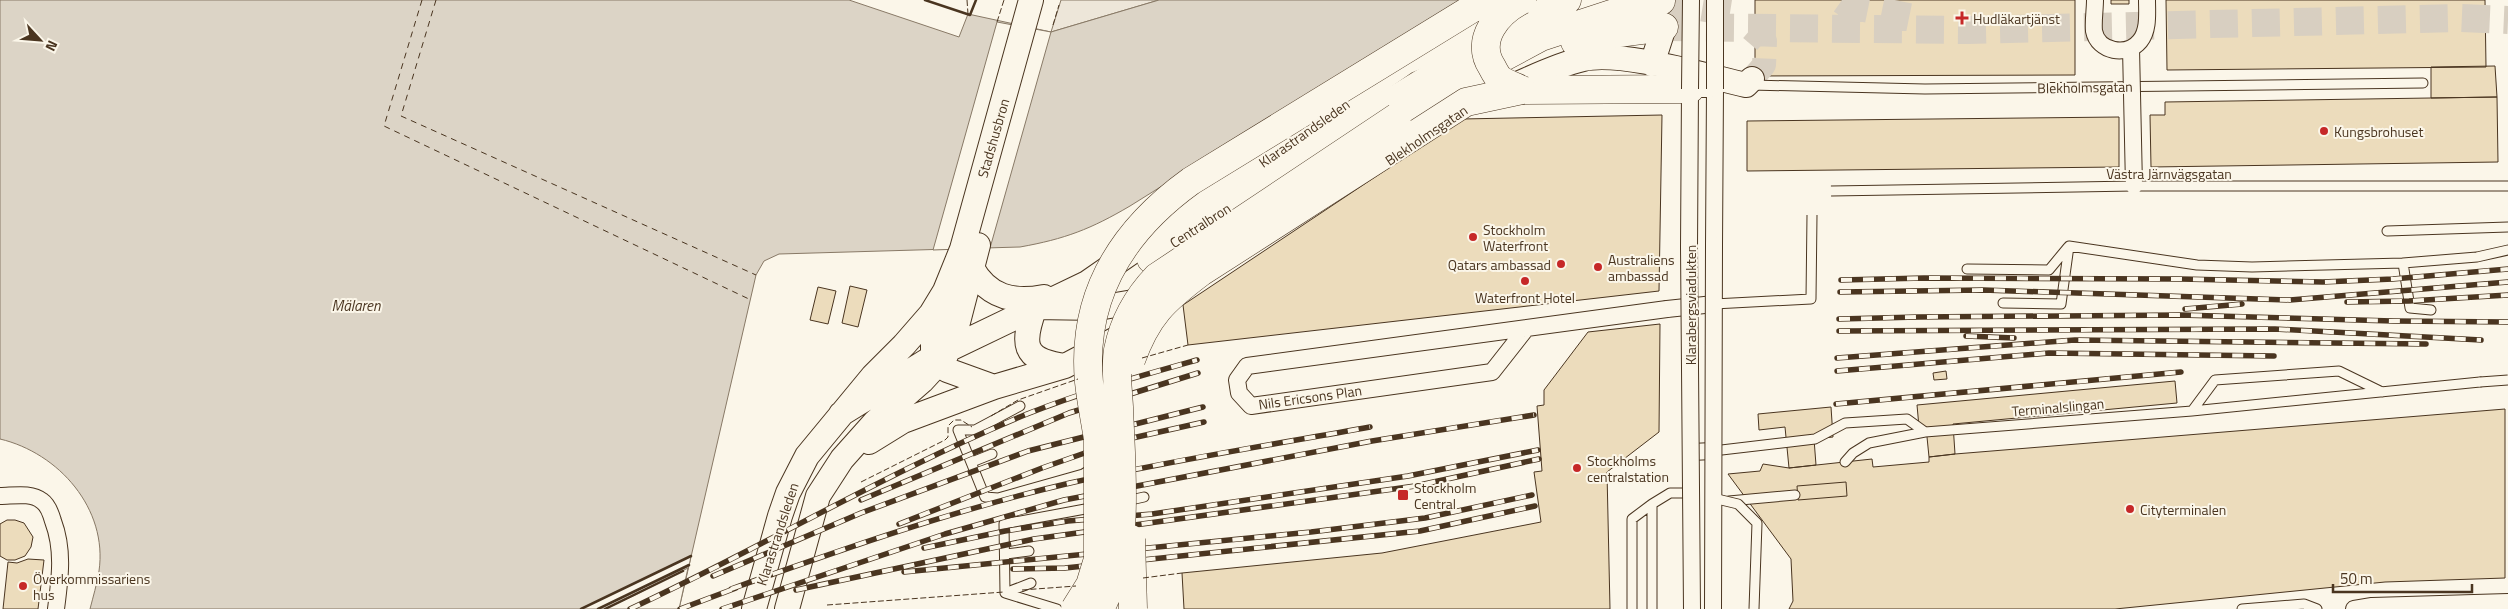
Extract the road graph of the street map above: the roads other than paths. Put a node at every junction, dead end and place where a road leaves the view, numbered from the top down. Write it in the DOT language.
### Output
graph roads {
  1 [pos="1031,0"];
  2 [pos="1048,0"];
  3 [pos="1486,0"];
  4 [pos="1522,0"];
  5 [pos="1556,0"];
  6 [pos="1567,0"];
  7 [pos="1691,0"];
  8 [pos="1715,0"];
  9 [pos="2095,0"];
  10 [pos="2147,0"];
  11 [pos="1662,14"];
  12 [pos="1031,28"];
  13 [pos="2131,48"];
  14 [pos="1652,64"];
  15 [pos="1749,82"];
  16 [pos="2423,83"];
  17 [pos="1702,89"];
  18 [pos="1522,90"];
  19 [pos="1396,108"];
  20 [pos="2134,186"];
  21 [pos="2508,186"];
  22 [pos="1830,191"];
  23 [pos="1812,216"];
  24 [pos="2508,227"];
  25 [pos="2387,231"];
  26 [pos="2069,246"];
  27 [pos="2508,250"];
  28 [pos="970,255"];
  29 [pos="2403,263"];
  30 [pos="1967,268"];
  31 [pos="945,291"];
  32 [pos="1190,293"];
  33 [pos="1064,300"];
  34 [pos="1714,304"];
  35 [pos="2004,304"];
  36 [pos="1690,306"];
  37 [pos="1035,307"];
  38 [pos="2432,310"];
  39 [pos="1525,330"];
  40 [pos="940,357"];
  41 [pos="1070,364"];
  42 [pos="2508,380"];
  43 [pos="994,387"];
  44 [pos="2383,392"];
  45 [pos="1118,400"];
  46 [pos="1020,406"];
  47 [pos="2192,411"];
  48 [pos="841,414"];
  49 [pos="1925,432"];
  50 [pos="1098,439"];
  51 [pos="1713,450"];
  52 [pos="1691,452"];
  53 [pos="992,454"];
  54 [pos="842,459"];
  55 [pos="972,462"];
  56 [pos="1845,462"];
  57 [pos="1093,468"];
  58 [pos="1795,495"];
  59 [pos="0,496"];
  60 [pos="1713,498"];
  61 [pos="1694,499"];
  62 [pos="1133,500"];
  63 [pos="1652,504"];
  64 [pos="1029,551"];
  65 [pos="1006,554"];
  66 [pos="1031,583"];
  67 [pos="1005,593"];
  68 [pos="2508,602"];
  69 [pos="56,609"];
  70 [pos="754,609"];
  71 [pos="787,609"];
  72 [pos="1057,609"];
  73 [pos="1075,609"];
  74 [pos="1100,609"];
  75 [pos="1133,609"];
  76 [pos="1632,609"];
  77 [pos="1652,609"];
  78 [pos="1692,609"];
  79 [pos="1713,609"];
  80 [pos="1754,609"];
  81 [pos="2242,609"];
  82 [pos="2317,609"];
  83 [pos="2354,609"];
  1 -- 12 [label="street"];
  2 -- 12 [label="street"];
  3 -- 50 [label="highway, bridge"];
  4 -- 18 [label="highway, bridge"];
  5 -- 33 [label="street, Klarastrandsleden"];
  6 -- 19 [label="highway, Centralbron"];
  7 -- 17 [label="street, Klarabergsviadukten, bridge"];
  8 -- 17 [label="street, Klarabergsviadukten, bridge"];
  9 -- 13 [label="street, bridge"];
  10 -- 13 [label="street, bridge"];
  11 -- 14 [label="street"];
  11 -- 19 [label="highway"];
  12 -- 28 [label="street, Stadshusbron"];
  13 -- 20 [label="street, bridge"];
  14 -- 15 [label="street, Blekholmsgatan"];
  14 -- 32 [label="street, Blekholmsgatan"];
  15 -- 16 [label="lane, Blekholmsgatan"];
  17 -- 18 [label="highway"];
  17 -- 34 [label="street, Klarabergsviadukten, bridge"];
  17 -- 36 [label="street, Klarabergsviadukten, bridge"];
  18 -- 45 [label="highway, bridge"];
  19 -- 45 [label="highway, Centralbron, bridge"];
  19 -- 50 [label="highway, Centralbron, bridge"];
  20 -- 21 [label="lane, Västra Järnvägsgatan, bridge"];
  20 -- 22 [label="lane, Västra Järnvägsgatan, bridge"];
  23 -- 34 [label="lane, bridge"];
  24 -- 25 [label="lane"];
  26 -- 29 [label="lane"];
  26 -- 30 [label="lane"];
  26 -- 35 [label="lane"];
  27 -- 29 [label="lane"];
  28 -- 31 [label="street, Klarastrandsleden"];
  28 -- 33 [label="street, Klarastrandsleden"];
  28 -- 40 [label="street, Klarastrandsleden"];
  29 -- 38 [label="lane"];
  31 -- 40 [label="street, Klarastrandsleden"];
  31 -- 48 [label="street, Klarastrandsleden"];
  32 -- 33 [label="street, Blekholmsgatan"];
  32 -- 41 [label="street, Blekholmsgatan"];
  33 -- 37 [label="street, Klarastrandsleden"];
  33 -- 41 [label="street"];
  34 -- 36 [label="street, Nils Ericsons Plan"];
  34 -- 51 [label="street, Klarabergsviadukten, bridge"];
  36 -- 39 [label="street, Nils Ericsons Plan, bridge"];
  36 -- 52 [label="street, Klarabergsviadukten, bridge"];
  37 -- 40 [label="street, Klarastrandsleden"];
  37 -- 41 [label="street"];
  39 -- 39 [label="street, Nils Ericsons Plan, bridge"];
  40 -- 43 [label="street"];
  40 -- 48 [label="street, Klarastrandsleden"];
  40 -- 54 [label="street, Klarastrandsleden"];
  41 -- 43 [label="street, Blekholmsgatan"];
  42 -- 44 [label="lane, Terminalslingan, bridge"];
  43 -- 54 [label="street, Blekholmsgatan"];
  44 -- 47 [label="lane, Terminalslingan"];
  44 -- 47 [label="lane"];
  45 -- 62 [label="highway, Centralbron, bridge"];
  46 -- 55 [label="lane"];
  47 -- 49 [label="lane, Terminalslingan"];
  48 -- 70 [label="street, Klarastrandsleden"];
  49 -- 51 [label="lane"];
  49 -- 56 [label="lane, Terminalslingan"];
  50 -- 73 [label="highway, Centralbron, bridge"];
  51 -- 52 [label="street"];
  51 -- 60 [label="street, Klarabergsviadukten, bridge"];
  52 -- 61 [label="street, Klarabergsviadukten, bridge"];
  53 -- 55 [label="lane"];
  54 -- 71 [label="street, Klarastrandsleden"];
  55 -- 57 [label="lane"];
  58 -- 61 [label="lane"];
  59 -- 69 [label="street"];
  60 -- 79 [label="street, Klarabergsviadukten, bridge"];
  60 -- 80 [label="lane, bridge"];
  61 -- 63 [label="lane"];
  61 -- 78 [label="street, Klarabergsviadukten, bridge"];
  62 -- 65 [label="lane"];
  62 -- 74 [label="highway, Centralbron, bridge"];
  62 -- 75 [label="highway, bridge"];
  63 -- 76 [label="lane"];
  63 -- 77 [label="lane"];
  64 -- 65 [label="lane"];
  65 -- 67 [label="lane"];
  66 -- 67 [label="lane"];
  67 -- 72 [label="lane"];
  68 -- 83 [label="street"];
  81 -- 82 [label="lane"];
}
